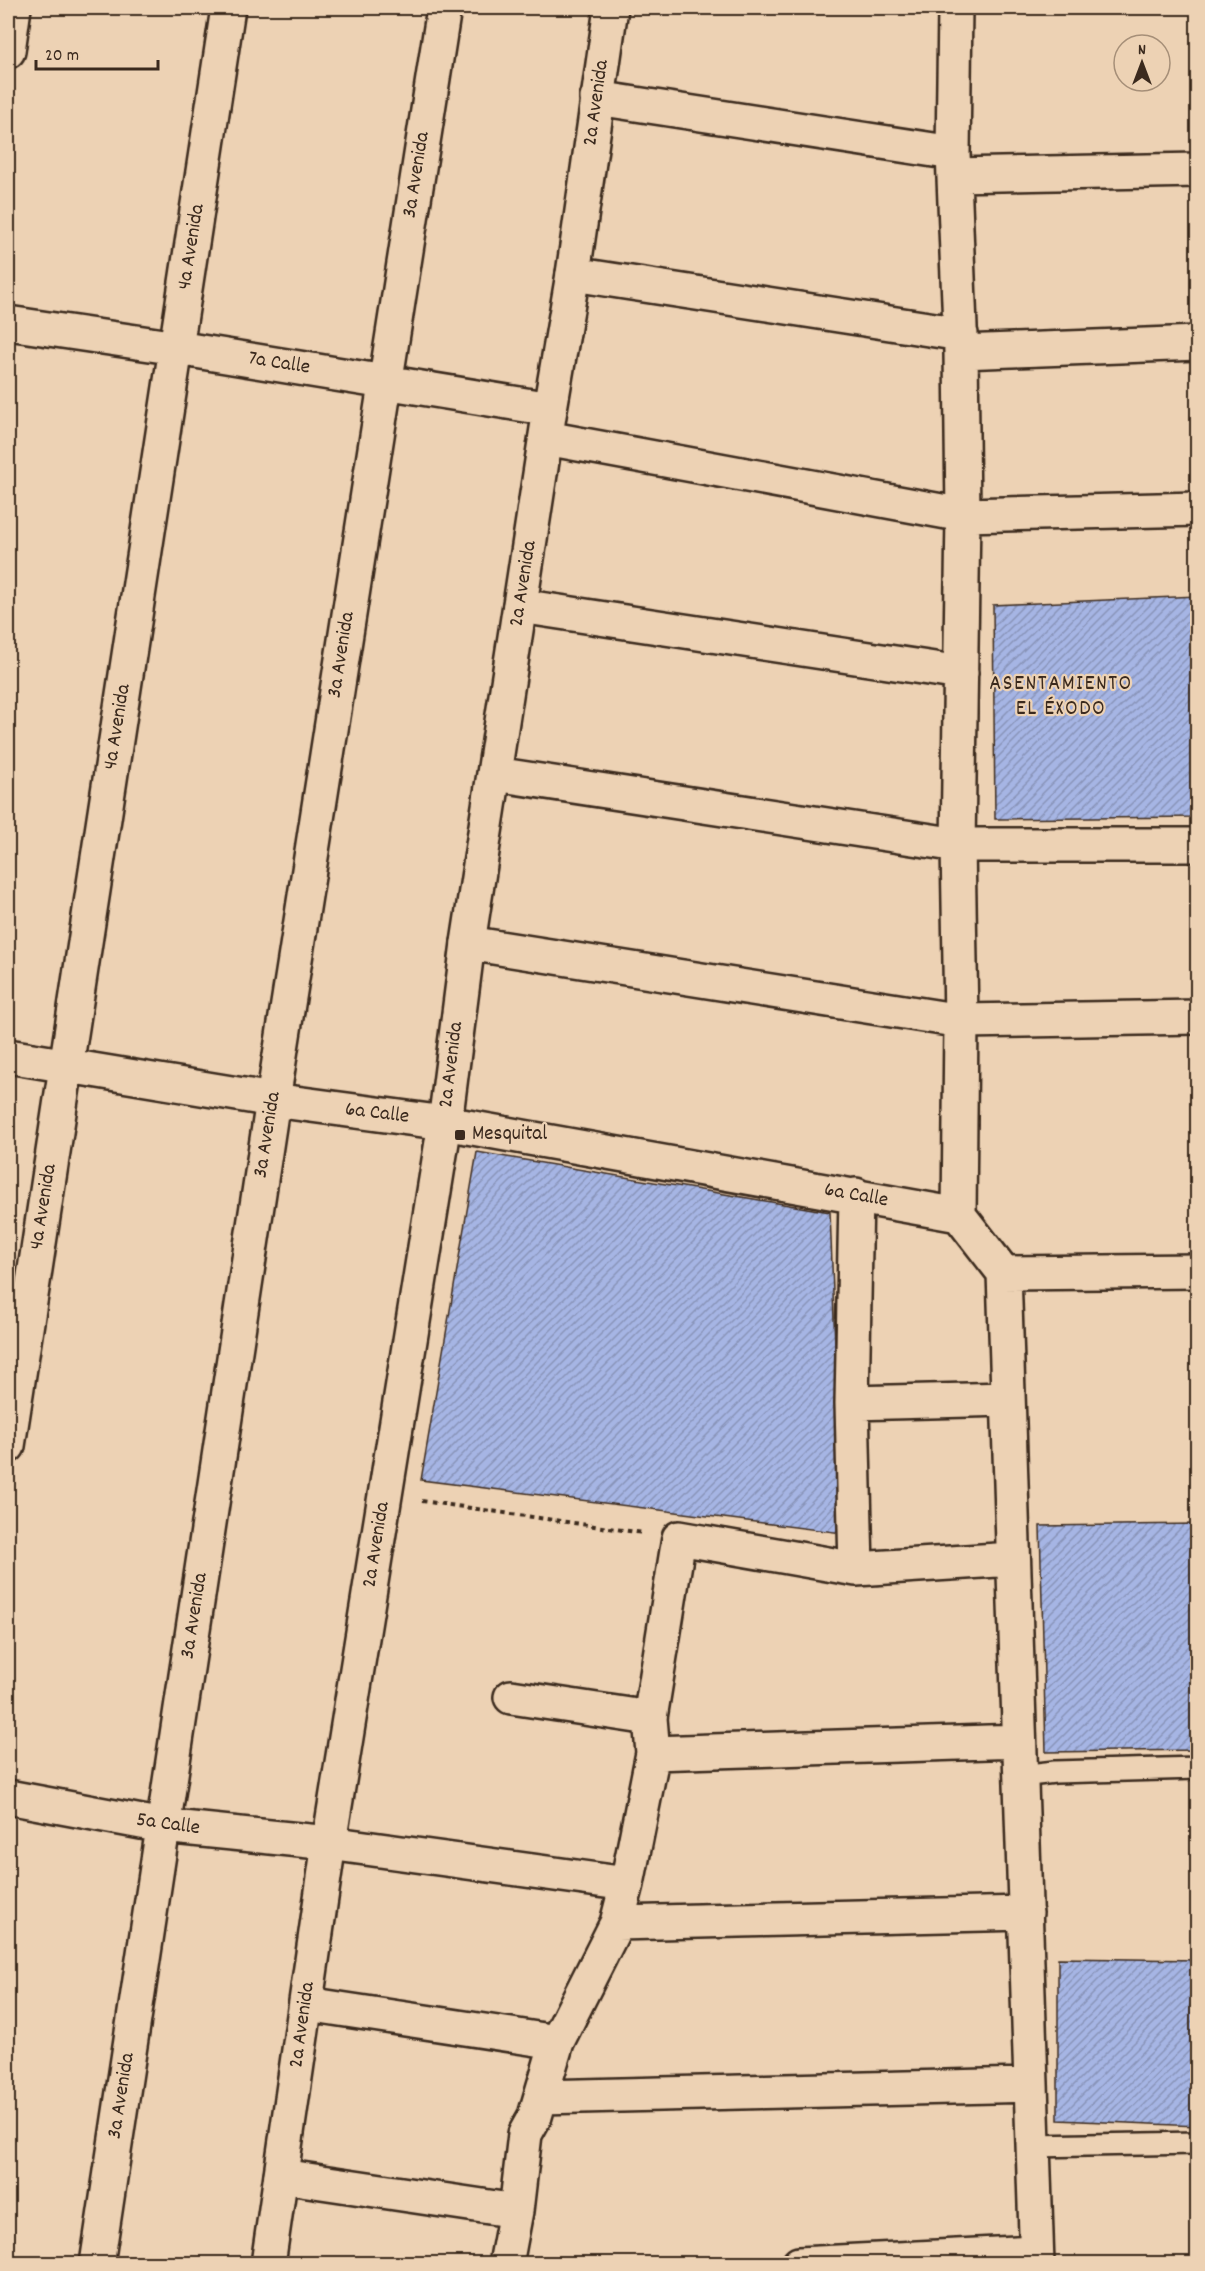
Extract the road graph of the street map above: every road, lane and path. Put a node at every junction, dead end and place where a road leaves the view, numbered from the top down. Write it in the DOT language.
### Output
graph roads {
  1 [pos="14,8"];
  2 [pos="228,8"];
  3 [pos="444,8"];
  4 [pos="611,8"];
  5 [pos="956,8"];
  6 [pos="8,51"];
  7 [pos="597,99"];
  8 [pos="954,164"];
  9 [pos="1197,170"];
  10 [pos="573,274"];
  11 [pos="8,323"];
  12 [pos="961,343"];
  13 [pos="1197,343"];
  14 [pos="177,348"];
  15 [pos="384,381"];
  16 [pos="548,424"];
  17 [pos="1197,509"];
  18 [pos="963,515"];
  19 [pos="520,606"];
  20 [pos="961,673"];
  21 [pos="495,774"];
  22 [pos="957,845"];
  23 [pos="1197,845"];
  24 [pos="468,942"];
  25 [pos="1197,1017"];
  26 [pos="962,1021"];
  27 [pos="8,1056"];
  28 [pos="66,1065"];
  29 [pos="273,1100"];
  30 [pos="445,1122"];
  31 [pos="856,1195"];
  32 [pos="959,1215"];
  33 [pos="1197,1271"];
  34 [pos="1004,1273"];
  35 [pos="1008,1399"];
  36 [pos="852,1403"];
  37 [pos="8,1446"];
  38 [pos="386,1495"];
  39 [pos="679,1538"];
  40 [pos="1013,1559"];
  41 [pos="856,1569"];
  42 [pos="511,1697"];
  43 [pos="650,1718"];
  44 [pos="1019,1741"];
  45 [pos="654,1753"];
  46 [pos="1197,1768"];
  47 [pos="1020,1776"];
  48 [pos="8,1797"];
  49 [pos="163,1826"];
  50 [pos="329,1842"];
  51 [pos="627,1884"];
  52 [pos="1026,1913"];
  53 [pos="617,1923"];
  54 [pos="307,2004"];
  55 [pos="557,2042"];
  56 [pos="1030,2085"];
  57 [pos="541,2097"];
  58 [pos="1197,2143"];
  59 [pos="1032,2146"];
  60 [pos="281,2176"];
  61 [pos="516,2211"];
  62 [pos="1036,2258"];
  63 [pos="97,2264"];
  64 [pos="268,2264"];
  65 [pos="506,2264"];
  66 [pos="799,2264"];
  1 -- 6 [label="street"];
  2 -- 14 [label="street, 4a Avenida"];
  3 -- 15 [label="street, 3a Avenida"];
  4 -- 7 [label="street, 2a Avenida"];
  5 -- 8 [label="street"];
  7 -- 8 [label="street"];
  7 -- 10 [label="street, 2a Avenida"];
  8 -- 9 [label="street"];
  8 -- 12 [label="street"];
  10 -- 12 [label="street"];
  10 -- 16 [label="street, 2a Avenida"];
  11 -- 14 [label="street, 7a Calle"];
  12 -- 13 [label="street"];
  12 -- 18 [label="street"];
  14 -- 15 [label="street, 7a Calle"];
  14 -- 28 [label="street, 4a Avenida"];
  15 -- 16 [label="street, 7a Calle"];
  15 -- 29 [label="street, 3a Avenida"];
  16 -- 18 [label="street, 7a Calle"];
  16 -- 19 [label="street, 2a Avenida"];
  17 -- 18 [label="street, 7a Calle"];
  18 -- 20 [label="street"];
  19 -- 20 [label="street"];
  19 -- 21 [label="street, 2a Avenida"];
  20 -- 22 [label="street"];
  21 -- 22 [label="street"];
  21 -- 24 [label="street, 2a Avenida"];
  22 -- 23 [label="street"];
  22 -- 26 [label="street"];
  24 -- 26 [label="street"];
  24 -- 30 [label="street, 2a Avenida"];
  25 -- 26 [label="street"];
  26 -- 32 [label="street"];
  27 -- 28 [label="street, 6a Calle"];
  28 -- 29 [label="street, 6a Calle"];
  28 -- 37 [label="street, 4a Avenida"];
  29 -- 30 [label="street, 6a Calle"];
  29 -- 49 [label="street, 3a Avenida"];
  30 -- 31 [label="street, 6a Calle"];
  30 -- 38 [label="street, 2a Avenida"];
  31 -- 32 [label="street, 6a Calle"];
  31 -- 36 [label="street"];
  32 -- 34 [label="street"];
  33 -- 34 [label="street"];
  34 -- 35 [label="street"];
  35 -- 36 [label="street"];
  35 -- 40 [label="street"];
  36 -- 41 [label="street"];
  38 -- 39 [label="path"];
  38 -- 50 [label="street, 2a Avenida"];
  39 -- 41 [label="street"];
  39 -- 43 [label="street"];
  40 -- 41 [label="street"];
  40 -- 44 [label="street"];
  42 -- 43 [label="street"];
  43 -- 45 [label="street"];
  44 -- 45 [label="street"];
  44 -- 47 [label="street"];
  45 -- 51 [label="street"];
  46 -- 47 [label="lane"];
  47 -- 52 [label="street"];
  48 -- 49 [label="street, 5a Calle"];
  49 -- 50 [label="street, 5a Calle"];
  49 -- 63 [label="street, 3a Avenida"];
  50 -- 51 [label="street, 5a Calle"];
  50 -- 54 [label="street, 2a Avenida"];
  51 -- 53 [label="street"];
  52 -- 53 [label="street"];
  52 -- 56 [label="street"];
  53 -- 55 [label="street"];
  54 -- 55 [label="street"];
  54 -- 60 [label="street, 2a Avenida"];
  55 -- 57 [label="street"];
  56 -- 57 [label="street"];
  56 -- 59 [label="street"];
  57 -- 61 [label="street"];
  58 -- 59 [label="lane"];
  59 -- 62 [label="street"];
  60 -- 61 [label="street"];
  60 -- 64 [label="street, 2a Avenida"];
  61 -- 65 [label="street"];
  62 -- 66 [label="street"];
}
